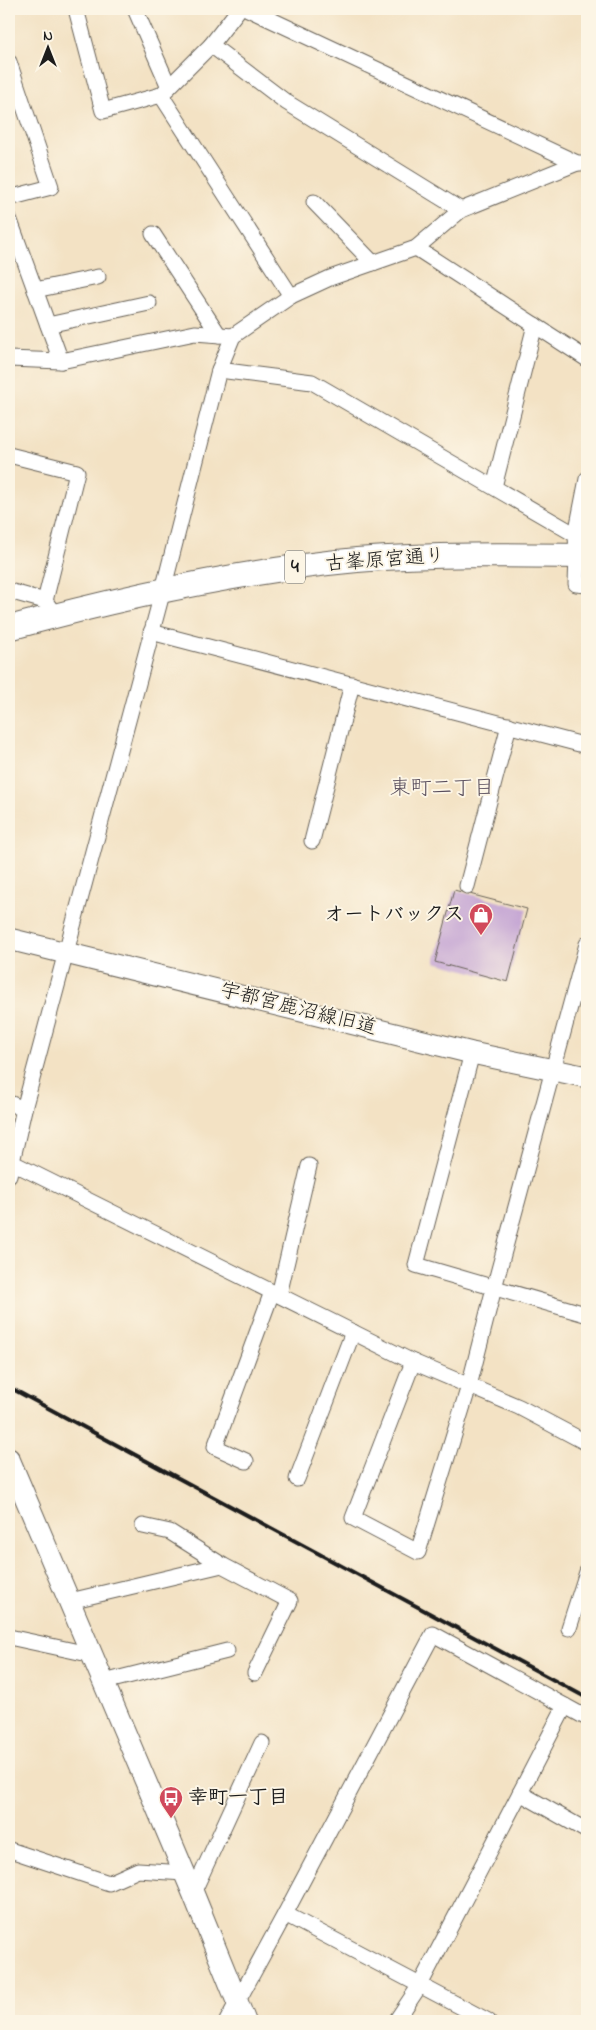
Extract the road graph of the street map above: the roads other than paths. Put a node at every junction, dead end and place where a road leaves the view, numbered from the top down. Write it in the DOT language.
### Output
graph roads {
  1 [pos="76,9"];
  2 [pos="135,9"];
  3 [pos="239,9"];
  4 [pos="248,9"];
  5 [pos="211,45"];
  6 [pos="9,62"];
  7 [pos="165,91"];
  8 [pos="582,163"];
  9 [pos="9,198"];
  10 [pos="314,202"];
  11 [pos="461,210"];
  12 [pos="9,218"];
  13 [pos="153,234"];
  14 [pos="416,248"];
  15 [pos="373,263"];
  16 [pos="98,277"];
  17 [pos="35,290"];
  18 [pos="291,296"];
  19 [pos="149,303"];
  20 [pos="48,325"];
  21 [pos="535,325"];
  22 [pos="226,335"];
  23 [pos="587,359"];
  24 [pos="9,360"];
  25 [pos="61,362"];
  26 [pos="219,370"];
  27 [pos="9,455"];
  28 [pos="587,479"];
  29 [pos="494,487"];
  30 [pos="580,549"];
  31 [pos="587,585"];
  32 [pos="163,590"];
  33 [pos="9,591"];
  34 [pos="51,608"];
  35 [pos="9,628"];
  36 [pos="151,632"];
  37 [pos="352,684"];
  38 [pos="508,725"];
  39 [pos="587,746"];
  40 [pos="312,841"];
  41 [pos="467,886"];
  42 [pos="9,939"];
  43 [pos="587,944"];
  44 [pos="67,953"];
  45 [pos="472,1052"];
  46 [pos="554,1071"];
  47 [pos="587,1077"];
  48 [pos="9,1104"];
  49 [pos="24,1109"];
  50 [pos="10,1166"];
  51 [pos="309,1166"];
  52 [pos="494,1288"];
  53 [pos="275,1294"];
  54 [pos="584,1314"];
  55 [pos="353,1332"];
  56 [pos="413,1362"];
  57 [pos="469,1386"];
  58 [pos="587,1443"];
  59 [pos="9,1459"];
  60 [pos="246,1461"];
  61 [pos="297,1479"];
  62 [pos="143,1526"];
  63 [pos="222,1565"];
  64 [pos="587,1572"];
  65 [pos="70,1601"];
  66 [pos="569,1628"];
  67 [pos="9,1636"];
  68 [pos="227,1651"];
  69 [pos="93,1655"];
  70 [pos="256,1673"];
  71 [pos="104,1682"];
  72 [pos="565,1706"];
  73 [pos="587,1718"];
  74 [pos="262,1743"];
  75 [pos="520,1793"];
  76 [pos="587,1831"];
  77 [pos="10,1850"];
  78 [pos="184,1873"];
  79 [pos="193,1893"];
  80 [pos="285,1914"];
  81 [pos="420,1985"];
  82 [pos="236,2001"];
  83 [pos="227,2021"];
  84 [pos="245,2021"];
  85 [pos="396,2021"];
  86 [pos="488,2021"];
  1 -- 7 [label="street"];
  2 -- 7 [label="street"];
  3 -- 5 [label="street"];
  4 -- 8 [label="street"];
  5 -- 7 [label="street"];
  5 -- 11 [label="street"];
  6 -- 9 [label="street"];
  7 -- 18 [label="street"];
  8 -- 11 [label="street"];
  10 -- 15 [label="street"];
  11 -- 14 [label="street"];
  12 -- 17 [label="street"];
  13 -- 22 [label="street"];
  14 -- 15 [label="street"];
  14 -- 21 [label="street"];
  15 -- 18 [label="street"];
  16 -- 17 [label="street"];
  17 -- 20 [label="street"];
  18 -- 22 [label="street"];
  19 -- 20 [label="street"];
  20 -- 25 [label="street"];
  21 -- 23 [label="street"];
  21 -- 29 [label="street"];
  22 -- 25 [label="street"];
  22 -- 26 [label="street"];
  24 -- 25 [label="street"];
  26 -- 29 [label="street"];
  26 -- 32 [label="street"];
  27 -- 34 [label="street"];
  28 -- 30 [label="street"];
  29 -- 30 [label="street"];
  30 -- 31 [label="street"];
  30 -- 32 [label="main road, 古峯原宮通り / 4"];
  32 -- 34 [label="main road, 古峯原宮通り / 4"];
  32 -- 36 [label="street"];
  33 -- 34 [label="street"];
  34 -- 35 [label="main road, 古峯原宮通り / 4"];
  36 -- 37 [label="street"];
  36 -- 44 [label="street"];
  37 -- 38 [label="street"];
  37 -- 40 [label="street"];
  38 -- 39 [label="street"];
  38 -- 41 [label="street"];
  42 -- 44 [label="street, 宇都宮鹿沼線旧道"];
  43 -- 46 [label="street"];
  44 -- 45 [label="street, 宇都宮鹿沼線旧道"];
  44 -- 49 [label="street"];
  45 -- 46 [label="street, 宇都宮鹿沼線旧道"];
  45 -- 52 [label="street"];
  46 -- 47 [label="street, 宇都宮鹿沼線旧道"];
  46 -- 52 [label="street"];
  48 -- 49 [label="street"];
  49 -- 50 [label="street"];
  50 -- 53 [label="street"];
  51 -- 53 [label="street"];
  52 -- 54 [label="street"];
  52 -- 57 [label="street"];
  53 -- 55 [label="street"];
  53 -- 60 [label="street"];
  55 -- 56 [label="street"];
  55 -- 61 [label="street"];
  56 -- 57 [label="street"];
  56 -- 57 [label="street"];
  57 -- 58 [label="street"];
  59 -- 65 [label="street"];
  62 -- 63 [label="street"];
  63 -- 65 [label="street"];
  63 -- 70 [label="street"];
  64 -- 66 [label="street"];
  65 -- 69 [label="street"];
  67 -- 69 [label="street"];
  68 -- 71 [label="street"];
  69 -- 71 [label="street"];
  71 -- 78 [label="street"];
  72 -- 73 [label="street"];
  72 -- 75 [label="street"];
  72 -- 80 [label="street"];
  74 -- 79 [label="street"];
  75 -- 76 [label="street"];
  75 -- 81 [label="street"];
  77 -- 78 [label="street"];
  78 -- 79 [label="street"];
  79 -- 82 [label="street"];
  80 -- 81 [label="street"];
  80 -- 82 [label="street"];
  81 -- 85 [label="street"];
  81 -- 86 [label="street"];
  82 -- 83 [label="street"];
  82 -- 84 [label="street"];
}
